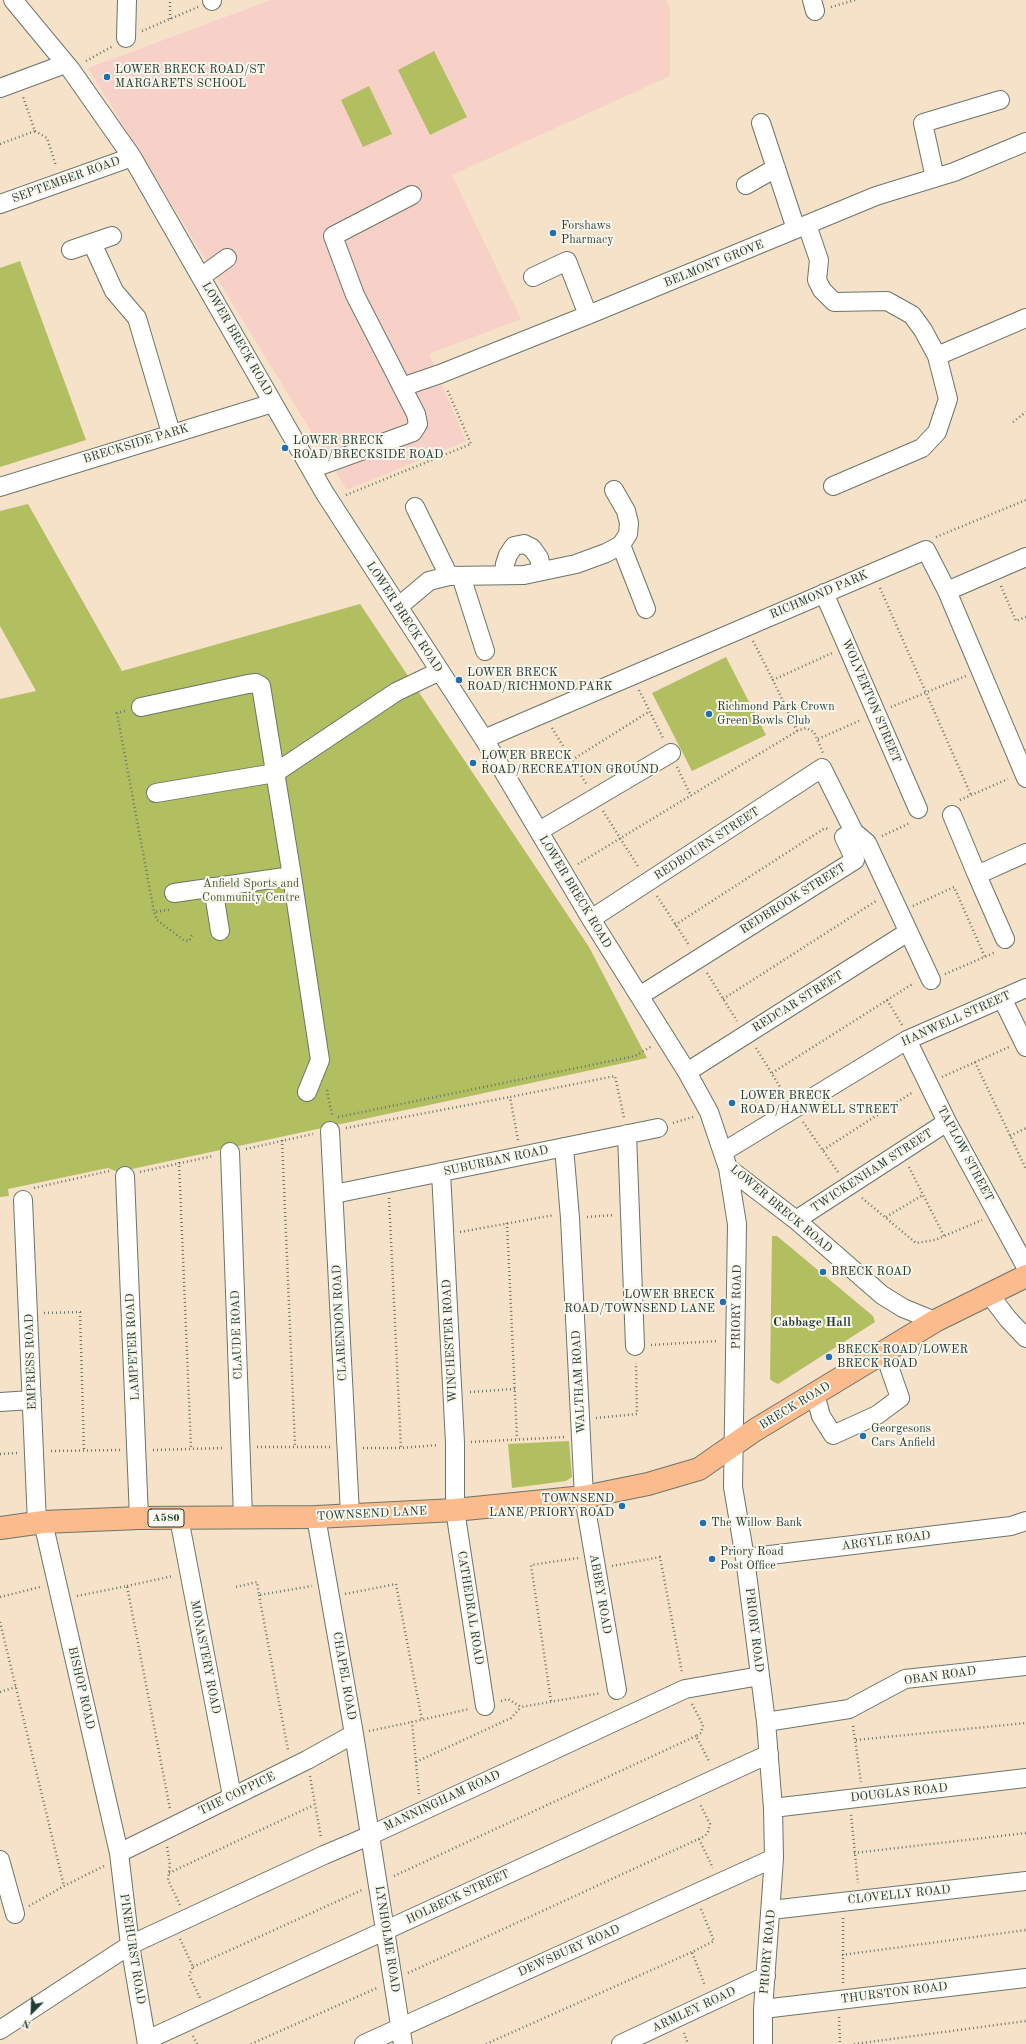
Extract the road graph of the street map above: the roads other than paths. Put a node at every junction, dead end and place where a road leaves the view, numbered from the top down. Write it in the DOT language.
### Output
graph roads {
  1 [pos="13,0"];
  2 [pos="127,0"];
  3 [pos="126,38"];
  4 [pos="65,64"];
  5 [pos="0,88"];
  6 [pos="1000,100"];
  7 [pos="761,123"];
  8 [pos="1026,142"];
  9 [pos="132,157"];
  10 [pos="776,168"];
  11 [pos="935,178"];
  12 [pos="746,185"];
  13 [pos="412,195"];
  14 [pos="0,204"];
  15 [pos="801,227"];
  16 [pos="112,236"];
  17 [pos="92,243"];
  18 [pos="71,250"];
  19 [pos="227,258"];
  20 [pos="201,277"];
  21 [pos="533,277"];
  22 [pos="588,315"];
  23 [pos="1026,318"];
  24 [pos="937,356"];
  25 [pos="402,387"];
  26 [pos="273,403"];
  27 [pos="171,433"];
  28 [pos="311,469"];
  29 [pos="833,486"];
  30 [pos="0,487"];
  31 [pos="614,490"];
  32 [pos="414,507"];
  33 [pos="621,545"];
  34 [pos="1026,557"];
  35 [pos="542,571"];
  36 [pos="504,575"];
  37 [pos="455,576"];
  38 [pos="947,591"];
  39 [pos="824,593"];
  40 [pos="398,607"];
  41 [pos="646,609"];
  42 [pos="485,650"];
  43 [pos="440,671"];
  44 [pos="141,707"];
  45 [pos="484,739"];
  46 [pos="670,753"];
  47 [pos="822,768"];
  48 [pos="275,773"];
  49 [pos="1024,775"];
  50 [pos="156,794"];
  51 [pos="954,808"];
  52 [pos="916,815"];
  53 [pos="539,831"];
  54 [pos="855,837"];
  55 [pos="1026,853"];
  56 [pos="977,874"];
  57 [pos="292,876"];
  58 [pos="213,887"];
  59 [pos="174,893"];
  60 [pos="591,919"];
  61 [pos="220,931"];
  62 [pos="908,932"];
  63 [pos="1002,945"];
  64 [pos="930,977"];
  65 [pos="1026,988"];
  66 [pos="640,995"];
  67 [pos="1002,998"];
  68 [pos="909,1039"];
  69 [pos="1026,1047"];
  70 [pos="688,1072"];
  71 [pos="307,1092"];
  72 [pos="947,1122"];
  73 [pos="658,1128"];
  74 [pos="330,1131"];
  75 [pos="627,1134"];
  76 [pos="564,1147"];
  77 [pos="230,1152"];
  78 [pos="726,1160"];
  79 [pos="440,1172"];
  80 [pos="125,1176"];
  81 [pos="334,1194"];
  82 [pos="23,1200"];
  83 [pos="796,1220"];
  84 [pos="1026,1267"];
  85 [pos="1026,1276"];
  86 [pos="989,1294"];
  87 [pos="935,1321"];
  88 [pos="1026,1338"];
  89 [pos="635,1346"];
  90 [pos="884,1352"];
  91 [pos="815,1394"];
  92 [pos="32,1400"];
  93 [pos="0,1402"];
  94 [pos="733,1446"];
  95 [pos="584,1497"];
  96 [pos="455,1510"];
  97 [pos="350,1514"];
  98 [pos="243,1517"];
  99 [pos="316,1517"];
  100 [pos="139,1518"];
  101 [pos="179,1518"];
  102 [pos="1026,1521"];
  103 [pos="40,1523"];
  104 [pos="0,1528"];
  105 [pos="745,1558"];
  106 [pos="1026,1666"];
  107 [pos="760,1676"];
  108 [pos="617,1690"];
  109 [pos="485,1706"];
  110 [pos="766,1722"];
  111 [pos="354,1734"];
  112 [pos="769,1754"];
  113 [pos="1026,1778"];
  114 [pos="232,1796"];
  115 [pos="773,1808"];
  116 [pos="370,1835"];
  117 [pos="774,1858"];
  118 [pos="119,1859"];
  119 [pos="0,1860"];
  120 [pos="1026,1881"];
  121 [pos="771,1910"];
  122 [pos="15,1914"];
  123 [pos="386,1930"];
  124 [pos="130,1945"];
  125 [pos="766,1976"];
  126 [pos="1026,1978"];
  127 [pos="763,2009"];
  128 [pos="2,2034"];
  129 [pos="401,2036"];
  130 [pos="147,2042"];
  131 [pos="364,2044"];
  132 [pos="621,2044"];
  133 [pos="763,2044"];
  1 -- 4 [label="street, LOWER BRECK ROAD"];
  2 -- 3 [label="street"];
  4 -- 5 [label="street"];
  4 -- 9 [label="street, LOWER BRECK ROAD"];
  6 -- 11 [label="street"];
  7 -- 10 [label="street"];
  8 -- 11 [label="street, BELMONT GROVE"];
  9 -- 14 [label="street, SEPTEMBER ROAD"];
  9 -- 20 [label="street, LOWER BRECK ROAD"];
  10 -- 12 [label="street"];
  10 -- 15 [label="street"];
  11 -- 15 [label="street, BELMONT GROVE"];
  13 -- 25 [label="street"];
  15 -- 22 [label="street, BELMONT GROVE"];
  15 -- 24 [label="street"];
  16 -- 17 [label="street"];
  17 -- 18 [label="street"];
  17 -- 27 [label="street"];
  19 -- 20 [label="street"];
  20 -- 26 [label="street, LOWER BRECK ROAD"];
  21 -- 22 [label="street"];
  22 -- 25 [label="street, BELMONT GROVE"];
  23 -- 24 [label="street"];
  24 -- 29 [label="street"];
  25 -- 28 [label="street"];
  26 -- 27 [label="street, BRECKSIDE PARK"];
  26 -- 28 [label="street, LOWER BRECK ROAD"];
  27 -- 30 [label="street, BRECKSIDE PARK"];
  28 -- 40 [label="street, LOWER BRECK ROAD"];
  31 -- 33 [label="street"];
  32 -- 37 [label="street"];
  33 -- 35 [label="street"];
  33 -- 41 [label="street"];
  34 -- 38 [label="street"];
  35 -- 36 [label="street"];
  35 -- 36 [label="street"];
  36 -- 37 [label="street"];
  37 -- 40 [label="street"];
  37 -- 42 [label="street"];
  38 -- 39 [label="street, RICHMOND PARK"];
  38 -- 49 [label="street"];
  39 -- 45 [label="street, RICHMOND PARK"];
  39 -- 52 [label="street, WOLVERTON STREET"];
  40 -- 43 [label="street, LOWER BRECK ROAD"];
  43 -- 45 [label="street, LOWER BRECK ROAD"];
  43 -- 48 [label="street"];
  44 -- 48 [label="street"];
  45 -- 53 [label="street, LOWER BRECK ROAD"];
  46 -- 53 [label="street"];
  47 -- 54 [label="street, REDBROOK STREET"];
  47 -- 60 [label="street, REDBOURN STREET"];
  48 -- 50 [label="street"];
  48 -- 57 [label="street"];
  51 -- 56 [label="street"];
  53 -- 60 [label="street, LOWER BRECK ROAD"];
  54 -- 62 [label="street"];
  54 -- 66 [label="street, REDBROOK STREET"];
  55 -- 56 [label="street"];
  56 -- 63 [label="street"];
  57 -- 58 [label="street"];
  57 -- 71 [label="street"];
  58 -- 59 [label="street"];
  58 -- 61 [label="street"];
  60 -- 66 [label="street, LOWER BRECK ROAD"];
  62 -- 64 [label="street"];
  62 -- 70 [label="street, REDCAR STREET"];
  65 -- 67 [label="street, HANWELL STREET"];
  66 -- 70 [label="street, LOWER BRECK ROAD"];
  67 -- 68 [label="street, HANWELL STREET"];
  67 -- 69 [label="street"];
  68 -- 72 [label="street, TAPLOW STREET"];
  68 -- 78 [label="street, HANWELL STREET"];
  70 -- 78 [label="street, LOWER BRECK ROAD"];
  72 -- 83 [label="street, TWICKENHAM STREET"];
  72 -- 84 [label="street, TAPLOW STREET"];
  73 -- 75 [label="street, SUBURBAN ROAD"];
  74 -- 81 [label="street, CLARENDON ROAD"];
  75 -- 76 [label="street, SUBURBAN ROAD"];
  75 -- 89 [label="street"];
  76 -- 79 [label="street, SUBURBAN ROAD"];
  76 -- 95 [label="street, WALTHAM ROAD"];
  77 -- 98 [label="street, CLAUDE ROAD"];
  78 -- 83 [label="street, LOWER BRECK ROAD"];
  78 -- 94 [label="street, PRIORY ROAD"];
  79 -- 81 [label="street, SUBURBAN ROAD"];
  79 -- 96 [label="street, WINCHESTER ROAD"];
  80 -- 100 [label="street, LAMPETER ROAD"];
  81 -- 97 [label="street, CLARENDON ROAD"];
  82 -- 92 [label="street, EMPRESS ROAD"];
  83 -- 87 [label="street, LOWER BRECK ROAD"];
  85 -- 86 [label="main road, BRECK ROAD / A580"];
  86 -- 87 [label="main road, BRECK ROAD / A580"];
  86 -- 88 [label="street"];
  87 -- 90 [label="main road, BRECK ROAD / A580"];
  90 -- 91 [label="main road, BRECK ROAD / A580"];
  90 -- 91 [label="street"];
  91 -- 94 [label="main road, BRECK ROAD / A580"];
  92 -- 93 [label="street"];
  92 -- 103 [label="street, EMPRESS ROAD"];
  94 -- 95 [label="main road, TOWNSEND LANE / A580"];
  94 -- 105 [label="street, PRIORY ROAD"];
  95 -- 96 [label="main road, TOWNSEND LANE / A580"];
  95 -- 108 [label="street, ABBEY ROAD"];
  96 -- 97 [label="main road, TOWNSEND LANE / A580"];
  96 -- 109 [label="street, CATHEDRAL ROAD"];
  97 -- 99 [label="main road, TOWNSEND LANE / A580"];
  98 -- 99 [label="main road, TOWNSEND LANE / A580"];
  98 -- 101 [label="main road, TOWNSEND LANE / A580"];
  99 -- 111 [label="street, CHAPEL ROAD"];
  100 -- 101 [label="main road, TOWNSEND LANE / A580"];
  100 -- 103 [label="main road, TOWNSEND LANE / A580"];
  101 -- 114 [label="street, MONASTERY ROAD"];
  102 -- 105 [label="street, ARGYLE ROAD"];
  103 -- 104 [label="main road, TOWNSEND LANE / A580"];
  103 -- 118 [label="street, BISHOP ROAD"];
  105 -- 107 [label="street, PRIORY ROAD"];
  106 -- 110 [label="street, OBAN ROAD"];
  107 -- 110 [label="street, PRIORY ROAD"];
  107 -- 116 [label="street, MANNINGHAM ROAD"];
  110 -- 112 [label="street, PRIORY ROAD"];
  111 -- 114 [label="street, THE COPPICE"];
  111 -- 116 [label="street, CHAPEL ROAD"];
  112 -- 115 [label="street, PRIORY ROAD"];
  112 -- 123 [label="street, HOLBECK STREET"];
  113 -- 115 [label="street, DOUGLAS ROAD"];
  114 -- 118 [label="street, THE COPPICE"];
  115 -- 117 [label="street, PRIORY ROAD"];
  116 -- 123 [label="street, LYNHOLME ROAD"];
  116 -- 124 [label="street, MANNINGHAM ROAD"];
  117 -- 121 [label="street, PRIORY ROAD"];
  117 -- 129 [label="street, DEWSBURY ROAD"];
  118 -- 124 [label="street, PINEHURST ROAD"];
  119 -- 122 [label="street"];
  120 -- 121 [label="street, CLOVELLY ROAD"];
  121 -- 125 [label="street, PRIORY ROAD"];
  123 -- 129 [label="street, LYNHOLME ROAD"];
  123 -- 130 [label="street, HOLBECK STREET"];
  124 -- 128 [label="street, MANNINGHAM ROAD"];
  124 -- 130 [label="street, PINEHURST ROAD"];
  125 -- 127 [label="street, PRIORY ROAD"];
  125 -- 132 [label="street, ARMLEY ROAD"];
  126 -- 127 [label="street, THURSTON ROAD"];
  127 -- 133 [label="street, PRIORY ROAD"];
  129 -- 131 [label="street, DEWSBURY ROAD"];
}
